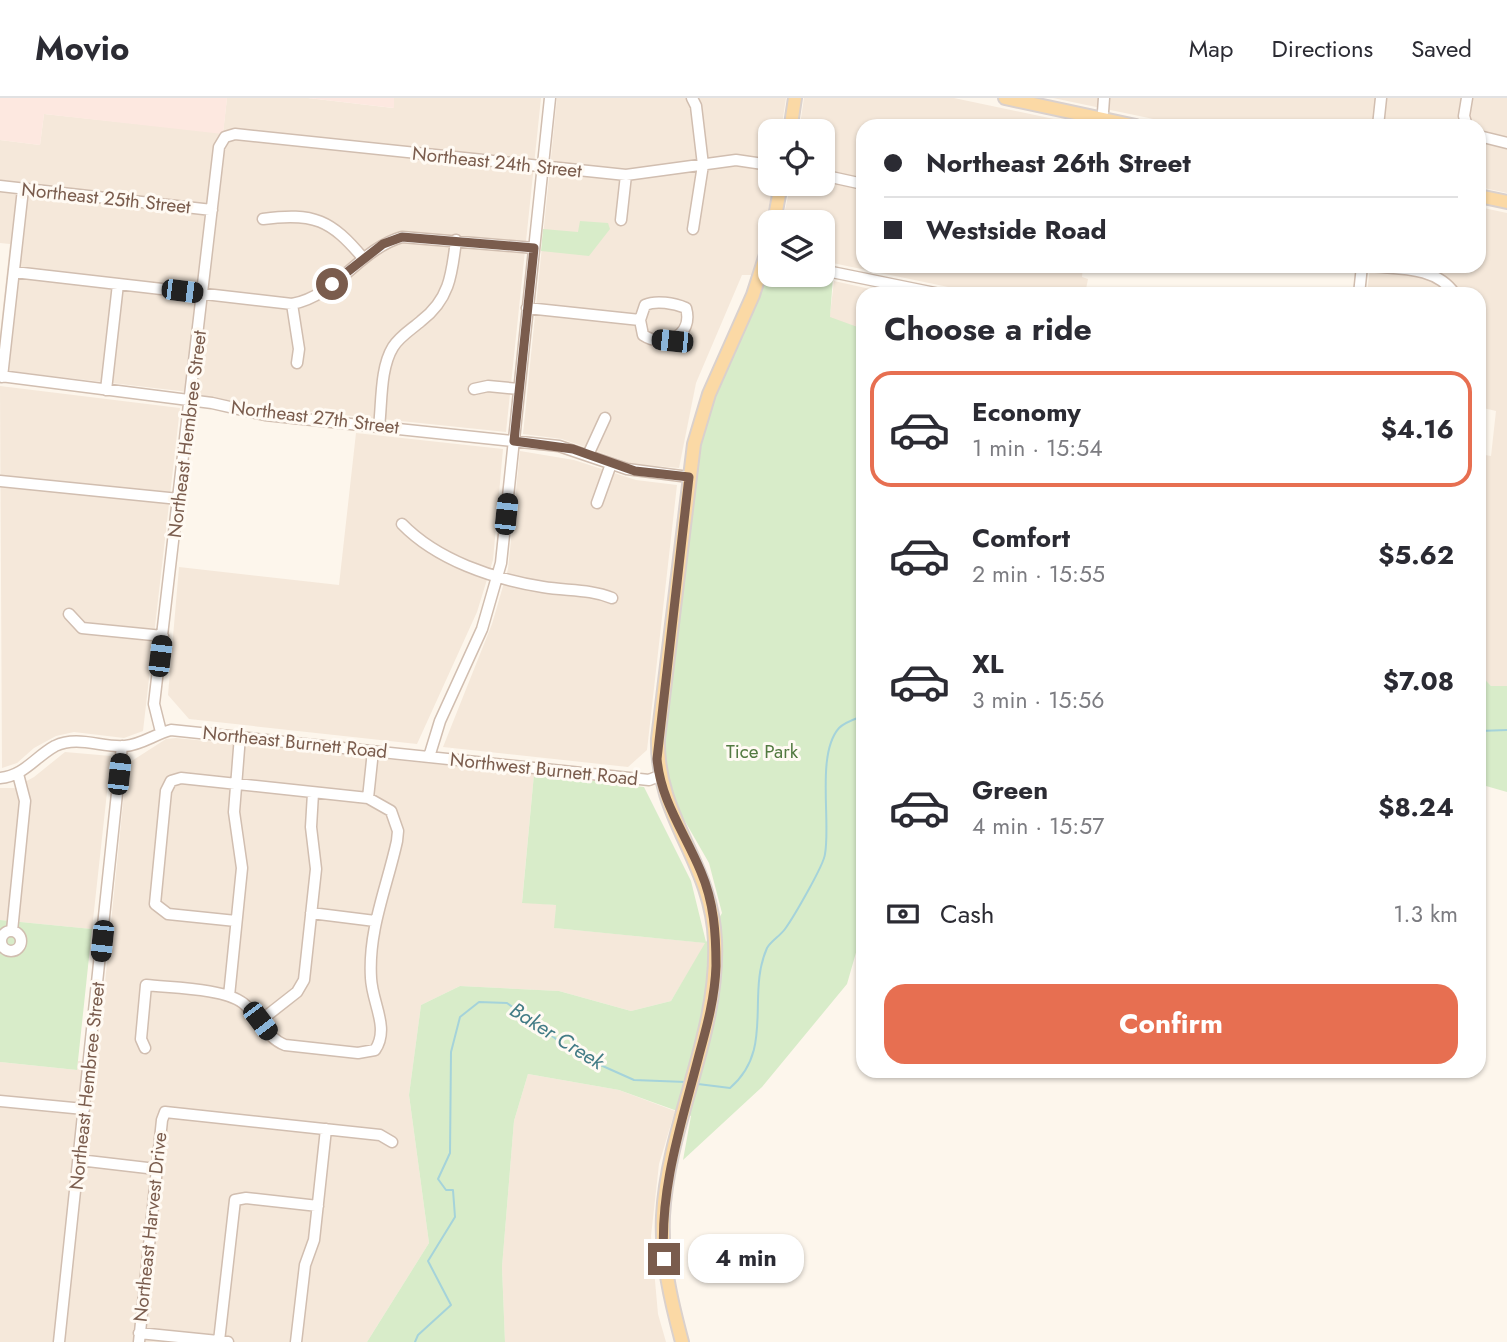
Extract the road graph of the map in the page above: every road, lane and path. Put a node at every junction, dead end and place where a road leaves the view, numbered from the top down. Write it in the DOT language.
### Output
graph roads {
  1 [pos="550,98"];
  2 [pos="692,98"];
  3 [pos="794,98"];
  4 [pos="1005,98"];
  5 [pos="1104,98"];
  6 [pos="1381,98"];
  7 [pos="1467,98"];
  8 [pos="791,119"];
  9 [pos="1090,119"];
  10 [pos="1102,119"];
  11 [pos="1379,119"];
  12 [pos="1465,119"];
  13 [pos="225,137"];
  14 [pos="1486,138"];
  15 [pos="1507,143"];
  16 [pos="758,163"];
  17 [pos="703,165"];
  18 [pos="542,167"];
  19 [pos="626,175"];
  20 [pos="835,178"];
  21 [pos="856,182"];
  22 [pos="0,186"];
  23 [pos="23,189"];
  24 [pos="1486,198"];
  25 [pos="1507,202"];
  26 [pos="212,210"];
  27 [pos="262,219"];
  28 [pos="621,220"];
  29 [pos="693,229"];
  30 [pos="456,240"];
  31 [pos="534,248"];
  32 [pos="363,258"];
  33 [pos="13,272"];
  34 [pos="835,273"];
  35 [pos="1429,273"];
  36 [pos="758,282"];
  37 [pos="118,284"];
  38 [pos="906,287"];
  39 [pos="1449,287"];
  40 [pos="203,293"];
  41 [pos="292,304"];
  42 [pos="527,308"];
  43 [pos="640,320"];
  44 [pos="297,363"];
  45 [pos="1,377"];
  46 [pos="474,388"];
  47 [pos="519,389"];
  48 [pos="106,390"];
  49 [pos="191,400"];
  50 [pos="605,418"];
  51 [pos="379,426"];
  52 [pos="514,441"];
  53 [pos="588,455"];
  54 [pos="611,464"];
  55 [pos="689,477"];
  56 [pos="0,481"];
  57 [pos="179,499"];
  58 [pos="597,503"];
  59 [pos="402,524"];
  60 [pos="499,575"];
  61 [pos="612,598"];
  62 [pos="69,614"];
  63 [pos="163,636"];
  64 [pos="161,732"];
  65 [pos="240,736"];
  66 [pos="122,746"];
  67 [pos="373,751"];
  68 [pos="429,757"];
  69 [pos="18,774"];
  70 [pos="659,776"];
  71 [pos="0,778"];
  72 [pos="235,784"];
  73 [pos="313,793"];
  74 [pos="368,799"];
  75 [pos="311,913"];
  76 [pos="236,921"];
  77 [pos="375,921"];
  78 [pos="12,931"];
  79 [pos="229,996"];
  80 [pos="260,1021"];
  81 [pos="145,1048"];
  82 [pos="0,1101"];
  83 [pos="84,1110"];
  84 [pos="326,1129"];
  85 [pos="393,1142"];
  86 [pos="79,1160"];
  87 [pos="156,1169"];
  88 [pos="318,1206"];
  89 [pos="139,1337"];
  90 [pos="60,1342"];
  91 [pos="224,1342"];
  92 [pos="296,1342"];
  93 [pos="682,1342"];
  1 -- 18 [label="street"];
  2 -- 17 [label="street"];
  3 -- 8 [label="main road"];
  4 -- 9 [label="main road"];
  5 -- 10 [label="street"];
  6 -- 11 [label="street"];
  7 -- 12 [label="street"];
  13 -- 18 [label="street, Northeast 24th Street"];
  13 -- 26 [label="street, Northeast Hembree Street"];
  14 -- 15 [label="street"];
  16 -- 17 [label="street, Northeast 24th Street"];
  17 -- 19 [label="street, Northeast 24th Street"];
  17 -- 29 [label="street"];
  18 -- 19 [label="street, Northeast 24th Street"];
  18 -- 31 [label="street"];
  19 -- 28 [label="street"];
  20 -- 21 [label="street"];
  22 -- 23 [label="street, Northeast 25th Street"];
  23 -- 26 [label="street, Northeast 25th Street"];
  23 -- 33 [label="street"];
  24 -- 25 [label="main road"];
  26 -- 40 [label="street, Northeast Hembree Street"];
  27 -- 32 [label="street"];
  30 -- 31 [label="street"];
  30 -- 32 [label="street"];
  30 -- 51 [label="street"];
  31 -- 42 [label="street"];
  32 -- 41 [label="street"];
  33 -- 37 [label="street"];
  33 -- 45 [label="street"];
  34 -- 38 [label="street"];
  35 -- 39 [label="street"];
  36 -- 55 [label="main road"];
  37 -- 40 [label="street"];
  37 -- 48 [label="street"];
  40 -- 41 [label="street"];
  40 -- 49 [label="street, Northeast Hembree Street"];
  41 -- 44 [label="street"];
  42 -- 43 [label="street"];
  42 -- 47 [label="street"];
  43 -- 43 [label="street"];
  45 -- 48 [label="street, Northeast 27th Street"];
  46 -- 47 [label="street"];
  47 -- 52 [label="street"];
  48 -- 49 [label="street, Northeast 27th Street"];
  49 -- 51 [label="street, Northeast 27th Street"];
  49 -- 57 [label="street, Northeast Hembree Street"];
  50 -- 53 [label="street"];
  51 -- 52 [label="street, Northeast 27th Street"];
  52 -- 53 [label="street, Northeast 27th Street"];
  52 -- 60 [label="street"];
  53 -- 54 [label="street, Northeast 27th Street"];
  54 -- 55 [label="street, Northeast 27th Street"];
  54 -- 58 [label="street"];
  55 -- 70 [label="main road"];
  56 -- 57 [label="street"];
  57 -- 63 [label="street, Northeast Hembree Street"];
  59 -- 60 [label="street"];
  60 -- 61 [label="street"];
  60 -- 68 [label="street"];
  62 -- 63 [label="street"];
  63 -- 64 [label="street, Northeast Hembree Street"];
  64 -- 65 [label="street, Northeast Burnett Road"];
  64 -- 66 [label="street"];
  65 -- 67 [label="street, Northeast Burnett Road"];
  65 -- 72 [label="street"];
  66 -- 69 [label="street"];
  66 -- 83 [label="street, Northeast Hembree Street"];
  67 -- 68 [label="street, Northeast Burnett Road"];
  67 -- 74 [label="street"];
  68 -- 70 [label="street, Northwest Burnett Road"];
  69 -- 71 [label="street"];
  69 -- 78 [label="street"];
  70 -- 93 [label="main road"];
  72 -- 73 [label="street"];
  72 -- 76 [label="street"];
  72 -- 76 [label="street"];
  73 -- 74 [label="street"];
  73 -- 75 [label="street"];
  74 -- 77 [label="street"];
  75 -- 77 [label="street"];
  75 -- 80 [label="street"];
  76 -- 79 [label="street"];
  77 -- 80 [label="street"];
  79 -- 80 [label="street"];
  79 -- 81 [label="street"];
  82 -- 83 [label="street"];
  83 -- 86 [label="street, Northeast Hembree Street"];
  84 -- 85 [label="street"];
  84 -- 87 [label="street, Northeast Harvest Drive"];
  84 -- 88 [label="street"];
  86 -- 87 [label="street"];
  86 -- 90 [label="street, Northeast Hembree Street"];
  87 -- 89 [label="street, Northeast Harvest Drive"];
  88 -- 91 [label="street"];
  88 -- 92 [label="street"];
  89 -- 91 [label="street"];
}
